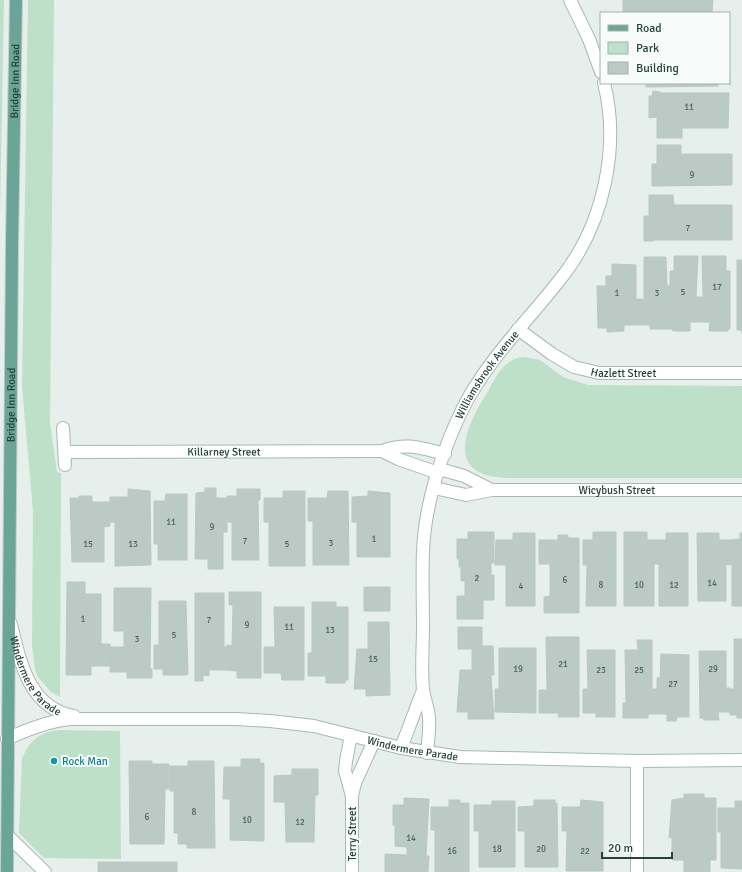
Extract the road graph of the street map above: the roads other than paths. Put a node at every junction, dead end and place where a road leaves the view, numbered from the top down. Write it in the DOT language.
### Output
graph roads {
  1 [pos="16,0"];
  2 [pos="570,0"];
  3 [pos="600,69"];
  4 [pos="604,84"];
  5 [pos="518,329"];
  6 [pos="742,373"];
  7 [pos="63,428"];
  8 [pos="382,451"];
  9 [pos="66,452"];
  10 [pos="444,454"];
  11 [pos="65,465"];
  12 [pos="439,471"];
  13 [pos="434,488"];
  14 [pos="492,490"];
  15 [pos="742,490"];
  16 [pos="8,612"];
  17 [pos="423,689"];
  18 [pos="85,718"];
  19 [pos="351,734"];
  20 [pos="7,739"];
  21 [pos="374,741"];
  22 [pos="402,748"];
  23 [pos="427,753"];
  24 [pos="742,760"];
  25 [pos="637,761"];
  26 [pos="352,796"];
  27 [pos="7,835"];
  28 [pos="7,872"];
  29 [pos="45,872"];
  30 [pos="352,872"];
  31 [pos="637,872"];
  1 -- 16 [label="main road, Bridge Inn Road"];
  2 -- 3 [label="street"];
  4 -- 5 [label="street, Williamsbrook Avenue"];
  5 -- 6 [label="street, Hazlett Street"];
  5 -- 10 [label="street, Williamsbrook Avenue"];
  7 -- 9 [label="street"];
  8 -- 9 [label="street, Killarney Street"];
  8 -- 10 [label="street, Killarney Street"];
  8 -- 12 [label="street, Killarney Street"];
  9 -- 11 [label="street"];
  10 -- 12 [label="street, Williamsbrook Avenue"];
  12 -- 13 [label="street, Williamsbrook Avenue"];
  12 -- 14 [label="street, Wicybush Street"];
  13 -- 14 [label="street, Wicybush Street"];
  13 -- 17 [label="street, Williamsbrook Avenue"];
  14 -- 15 [label="street, Wicybush Street"];
  16 -- 18 [label="street, Windermere Parade"];
  16 -- 20 [label="main road, Bridge Inn Road"];
  17 -- 22 [label="street, Williamsbrook Avenue"];
  17 -- 23 [label="street, Williamsbrook Avenue"];
  18 -- 19 [label="street, Windermere Parade"];
  18 -- 20 [label="street, Windermere Parade"];
  19 -- 21 [label="street, Windermere Parade"];
  19 -- 26 [label="street, Terry Street"];
  20 -- 27 [label="main road, Bridge Inn Road"];
  21 -- 22 [label="street, Windermere Parade"];
  21 -- 26 [label="street, Terry Street"];
  22 -- 23 [label="street, Windermere Parade"];
  23 -- 25 [label="street, Windermere Parade"];
  24 -- 25 [label="street, Windermere Parade"];
  25 -- 31 [label="street"];
  26 -- 30 [label="street, Terry Street"];
  27 -- 28 [label="main road, Bridge Inn Road"];
  27 -- 29 [label="street"];
}
